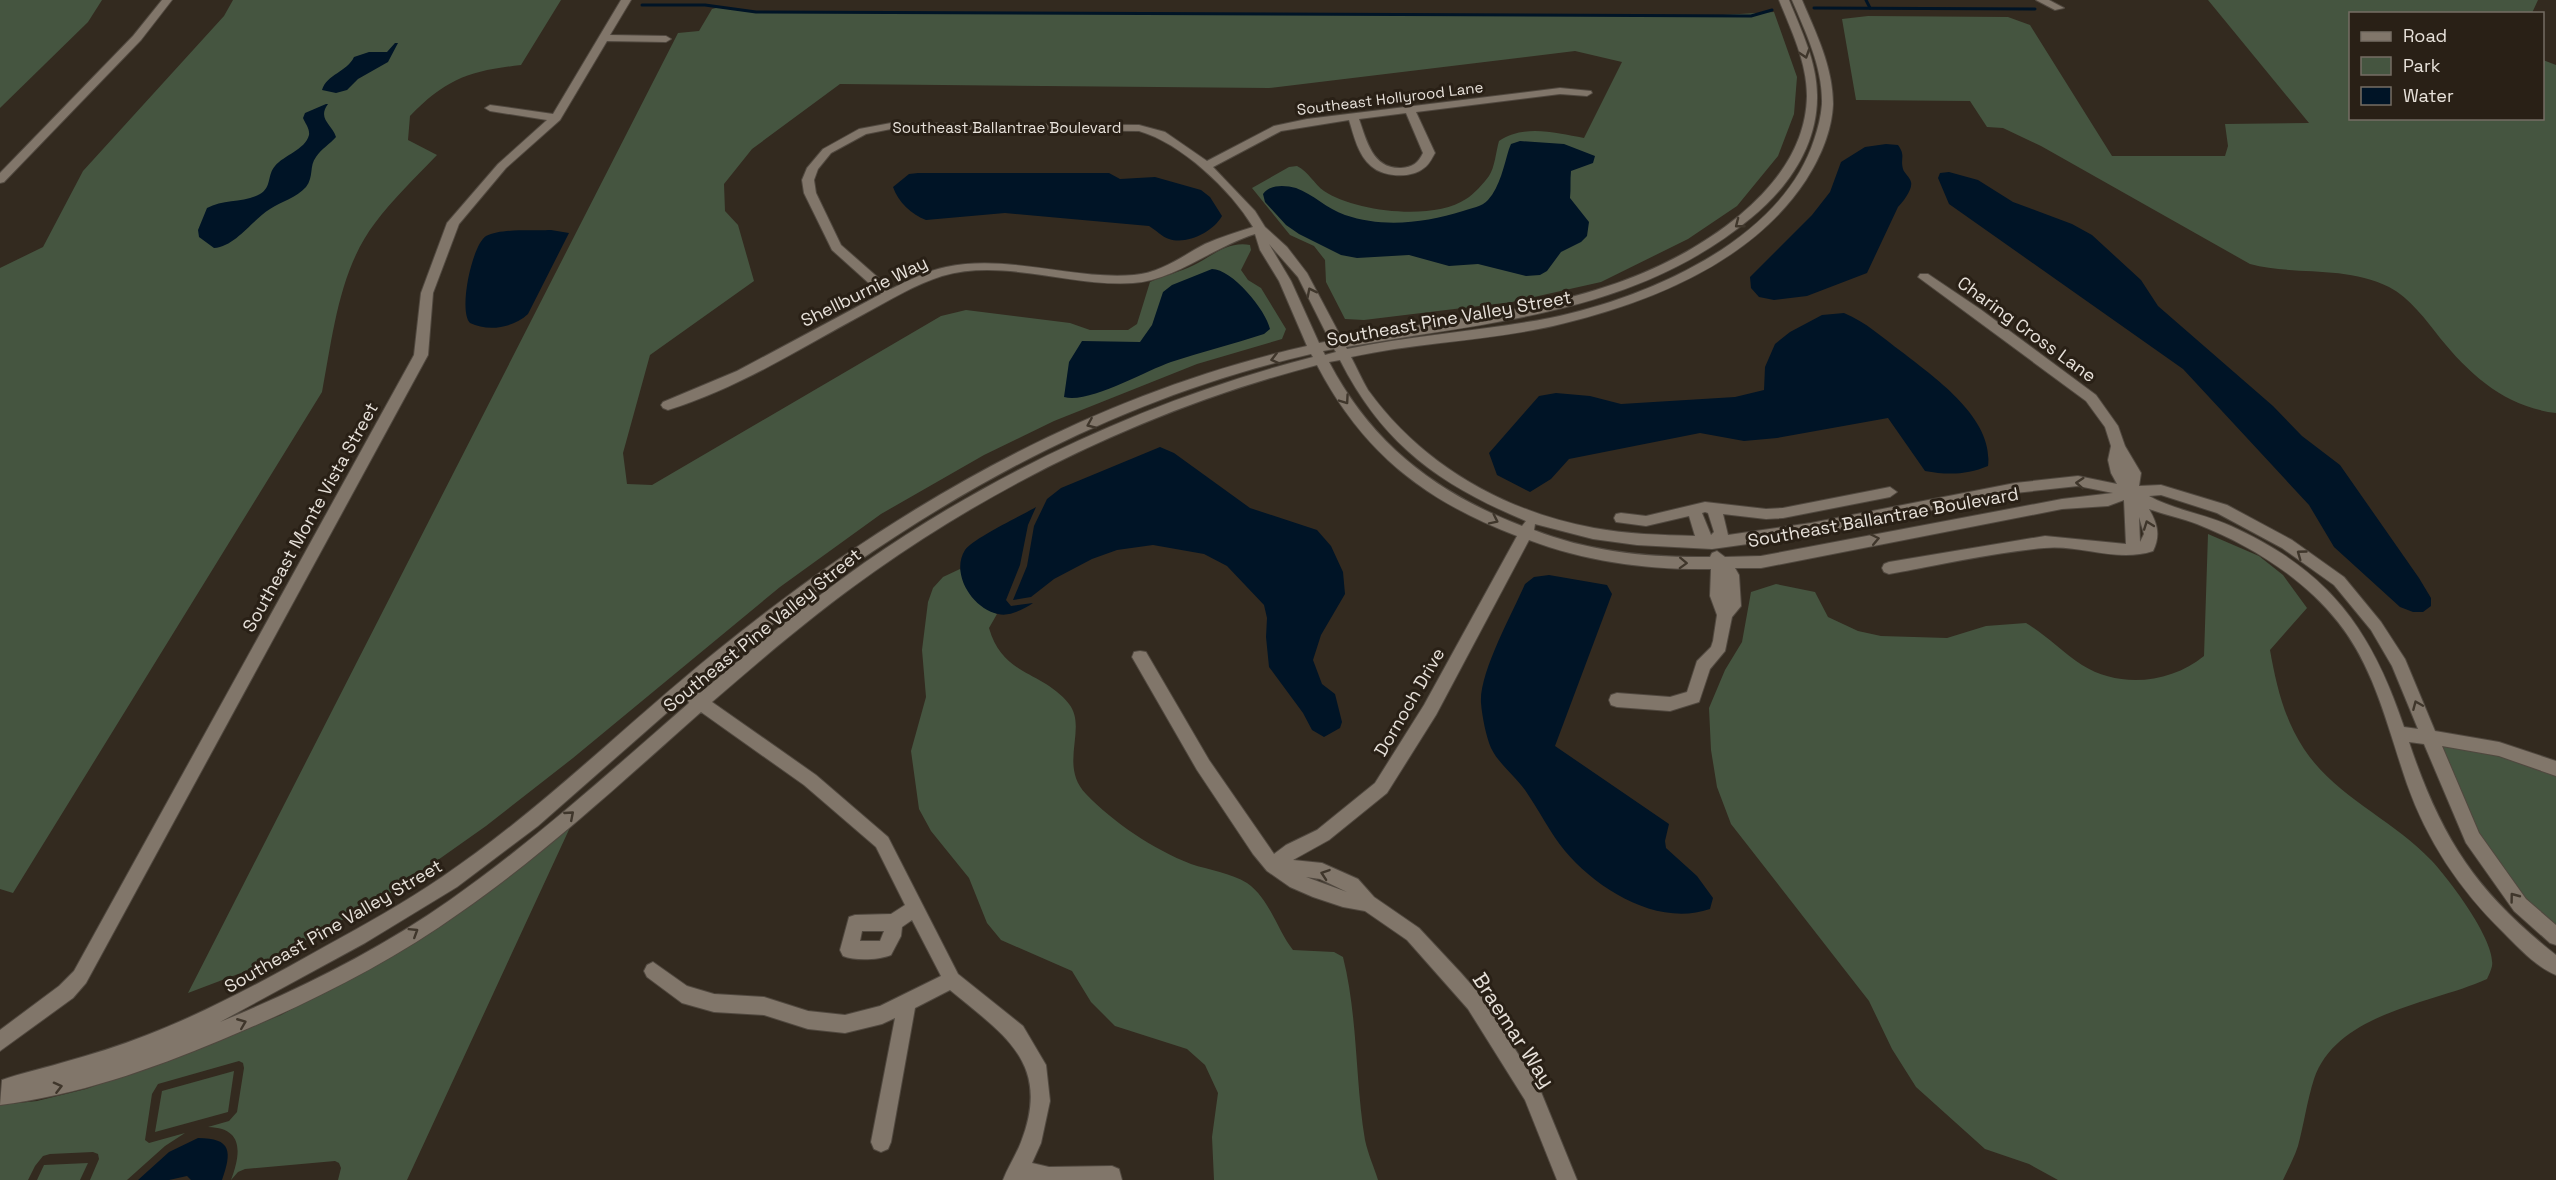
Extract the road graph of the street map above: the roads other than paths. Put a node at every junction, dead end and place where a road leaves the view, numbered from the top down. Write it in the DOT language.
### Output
graph roads {
  1 [pos="167,0"];
  2 [pos="626,0"];
  3 [pos="1784,0"];
  4 [pos="1797,0"];
  5 [pos="2041,0"];
  6 [pos="2058,8"];
  7 [pos="605,38"];
  8 [pos="666,39"];
  9 [pos="1587,93"];
  10 [pos="490,108"];
  11 [pos="1410,110"];
  12 [pos="1353,117"];
  13 [pos="556,118"];
  14 [pos="1206,166"];
  15 [pos="0,180"];
  16 [pos="1260,229"];
  17 [pos="1924,277"];
  18 [pos="890,295"];
  19 [pos="1341,349"];
  20 [pos="1319,355"];
  21 [pos="668,405"];
  22 [pos="1890,492"];
  23 [pos="2132,492"];
  24 [pos="1714,508"];
  25 [pos="1694,510"];
  26 [pos="1896,512"];
  27 [pos="1533,518"];
  28 [pos="1621,518"];
  29 [pos="1912,532"];
  30 [pos="1524,534"];
  31 [pos="1712,543"];
  32 [pos="1720,562"];
  33 [pos="1889,568"];
  34 [pos="1140,657"];
  35 [pos="683,690"];
  36 [pos="1617,700"];
  37 [pos="701,703"];
  38 [pos="2398,733"];
  39 [pos="2430,738"];
  40 [pos="2556,769"];
  41 [pos="1273,865"];
  42 [pos="915,908"];
  43 [pos="894,922"];
  44 [pos="2556,937"];
  45 [pos="2556,966"];
  46 [pos="653,971"];
  47 [pos="952,980"];
  48 [pos="907,1003"];
  49 [pos="2,1043"];
  50 [pos="0,1089"];
  51 [pos="0,1095"];
  52 [pos="881,1142"];
  53 [pos="1015,1174"];
  54 [pos="1070,1179"];
  55 [pos="1112,1180"];
  56 [pos="1567,1180"];
  1 -- 15 [label="street"];
  2 -- 7 [label="street, Southeast Monte Vista Street"];
  3 -- 19 [label="street, Southeast Pine Valley Street, one-way"];
  4 -- 19 [label="street, Southeast Pine Valley Street"];
  5 -- 6 [label="street"];
  7 -- 8 [label="street"];
  7 -- 13 [label="street, Southeast Monte Vista Street"];
  9 -- 11 [label="street, Southeast Hollyrood Lane"];
  10 -- 13 [label="street"];
  11 -- 12 [label="street, Southeast Hollyrood Lane"];
  11 -- 12 [label="street"];
  12 -- 14 [label="street, Southeast Hollyrood Lane"];
  13 -- 49 [label="street, Southeast Monte Vista Street"];
  14 -- 16 [label="street, Southeast Ballantrae Boulevard"];
  14 -- 18 [label="street, Southeast Ballantrae Boulevard"];
  16 -- 18 [label="street, Shellburnie Way"];
  19 -- 16 [label="street, Southeast Ballantrae Boulevard, one-way"];
  16 -- 20 [label="street, Southeast Ballantrae Boulevard"];
  17 -- 23 [label="street, Charing Cross Lane"];
  18 -- 21 [label="street, Shellburnie Way"];
  19 -- 20 [label="street, Southeast Pine Valley Street"];
  19 -- 27 [label="street, Southeast Ballantrae Boulevard"];
  20 -- 30 [label="street, Southeast Ballantrae Boulevard, one-way"];
  20 -- 35 [label="street, Southeast Pine Valley Street, one-way"];
  20 -- 37 [label="street, Southeast Pine Valley Street"];
  22 -- 24 [label="street"];
  23 -- 26 [label="street, Southeast Ballantrae Boulevard, one-way"];
  23 -- 29 [label="street, Southeast Ballantrae Boulevard"];
  23 -- 33 [label="street, Charing Cross Lane"];
  23 -- 38 [label="street, Southeast Ballantrae Boulevard"];
  39 -- 23 [label="street, Southeast Ballantrae Boulevard, one-way"];
  24 -- 25 [label="street"];
  24 -- 31 [label="street"];
  25 -- 28 [label="street"];
  25 -- 31 [label="street"];
  26 -- 29 [label="street"];
  26 -- 31 [label="street, Southeast Ballantrae Boulevard"];
  27 -- 30 [label="street, Dornoch Drive"];
  27 -- 31 [label="street, Southeast Ballantrae Boulevard"];
  32 -- 29 [label="street, Southeast Ballantrae Boulevard, one-way"];
  30 -- 32 [label="street, Southeast Ballantrae Boulevard, one-way"];
  30 -- 41 [label="street, Dornoch Drive"];
  31 -- 32 [label="street"];
  32 -- 36 [label="street"];
  34 -- 41 [label="street"];
  35 -- 37 [label="street"];
  35 -- 50 [label="street, Southeast Pine Valley Street"];
  37 -- 42 [label="street"];
  51 -- 37 [label="street, Southeast Pine Valley Street, one-way"];
  38 -- 39 [label="street"];
  38 -- 45 [label="street, Southeast Ballantrae Boulevard"];
  39 -- 40 [label="street"];
  44 -- 39 [label="street, Southeast Ballantrae Boulevard, one-way"];
  41 -- 56 [label="street, Braemar Way"];
  42 -- 43 [label="street"];
  42 -- 47 [label="street"];
  46 -- 48 [label="street"];
  47 -- 48 [label="street"];
  47 -- 53 [label="street"];
  48 -- 52 [label="street"];
  53 -- 54 [label="street"];
  54 -- 55 [label="street"];
}
